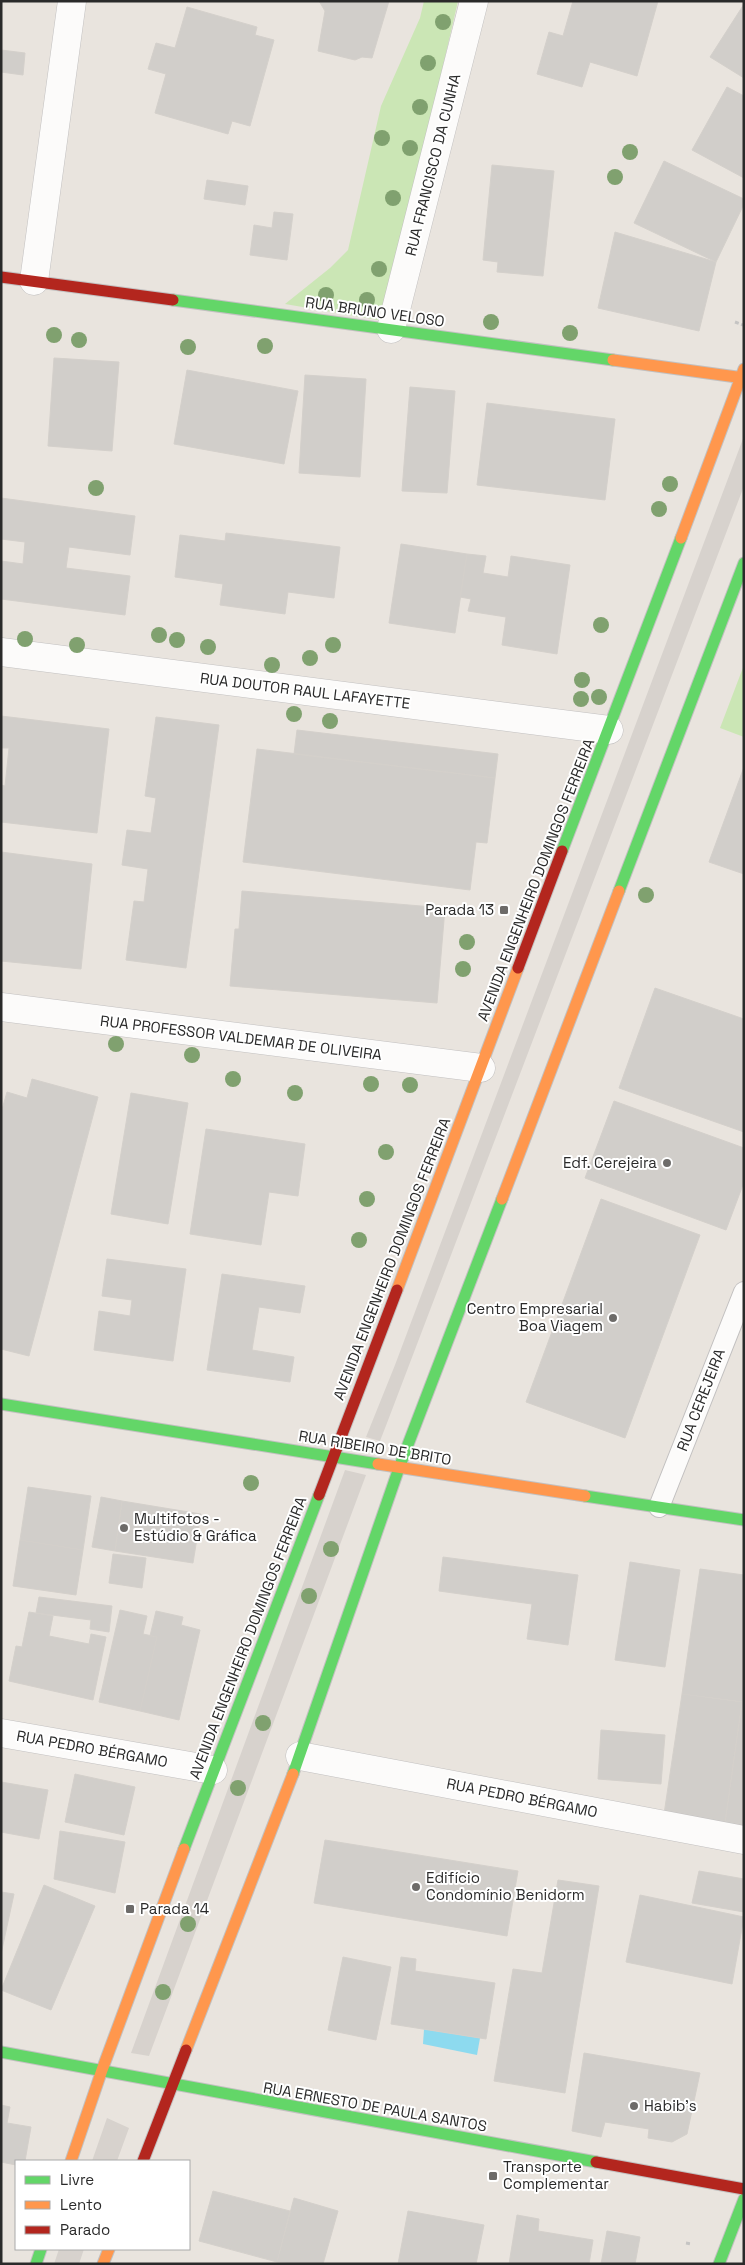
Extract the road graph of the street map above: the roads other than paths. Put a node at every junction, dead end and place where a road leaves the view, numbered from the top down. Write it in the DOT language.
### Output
graph roads {
  1 [pos="72,1"];
  2 [pos="474,1"];
  3 [pos="1,277"];
  4 [pos="34,282"];
  5 [pos="391,329"];
  6 [pos="743,375"];
  7 [pos="744,563"];
  8 [pos="1,652"];
  9 [pos="609,730"];
  10 [pos="1,1007"];
  11 [pos="481,1068"];
  12 [pos="744,1292"];
  13 [pos="1,1404"];
  14 [pos="333,1457"];
  15 [pos="399,1468"];
  16 [pos="659,1507"];
  17 [pos="744,1520"];
  18 [pos="1,1733"];
  19 [pos="300,1756"];
  20 [pos="213,1770"];
  21 [pos="744,1840"];
  22 [pos="1,2052"];
  23 [pos="102,2070"];
  24 [pos="173,2083"];
  25 [pos="71,2160"];
  26 [pos="143,2160"];
  27 [pos="744,2189"];
  28 [pos="744,2199"];
  29 [pos="41,2250"];
  30 [pos="109,2250"];
  31 [pos="36,2264"];
  32 [pos="103,2264"];
  33 [pos="719,2264"];
  1 -- 4 [label="street"];
  2 -- 5 [label="street, RUA FRANCISCO DA CUNHA"];
  3 -- 4 [label="main road, RUA BRUNO VELOSO"];
  4 -- 5 [label="main road, RUA BRUNO VELOSO"];
  5 -- 6 [label="main road, RUA BRUNO VELOSO"];
  6 -- 9 [label="main road, AVENIDA ENGENHEIRO DOMINGOS FERREIRA"];
  7 -- 15 [label="main road"];
  8 -- 9 [label="street, RUA DOUTOR RAUL LAFAYETTE"];
  9 -- 11 [label="main road, AVENIDA ENGENHEIRO DOMINGOS FERREIRA"];
  10 -- 11 [label="street, RUA PROFESSOR VALDEMAR DE OLIVEIRA"];
  11 -- 14 [label="main road, AVENIDA ENGENHEIRO DOMINGOS FERREIRA"];
  12 -- 16 [label="lane, RUA CEREJEIRA"];
  13 -- 14 [label="main road, RUA RIBEIRO DE BRITO"];
  14 -- 15 [label="main road, RUA RIBEIRO DE BRITO"];
  14 -- 20 [label="main road, AVENIDA ENGENHEIRO DOMINGOS FERREIRA"];
  15 -- 16 [label="main road, RUA RIBEIRO DE BRITO"];
  15 -- 19 [label="main road"];
  16 -- 17 [label="main road, RUA RIBEIRO DE BRITO"];
  18 -- 20 [label="street, RUA PEDRO BÉRGAMO"];
  19 -- 21 [label="street, RUA PEDRO BÉRGAMO"];
  19 -- 24 [label="main road"];
  20 -- 23 [label="main road, AVENIDA ENGENHEIRO DOMINGOS FERREIRA"];
  22 -- 23 [label="main road, RUA ERNESTO DE PAULA SANTOS"];
  23 -- 24 [label="main road, RUA ERNESTO DE PAULA SANTOS"];
  23 -- 25 [label="main road, AVENIDA ENGENHEIRO DOMINGOS FERREIRA"];
  24 -- 26 [label="main road"];
  24 -- 27 [label="main road, RUA ERNESTO DE PAULA SANTOS"];
  28 -- 33 [label="main road"];
  29 -- 31 [label="main road"];
  30 -- 32 [label="main road"];
}
